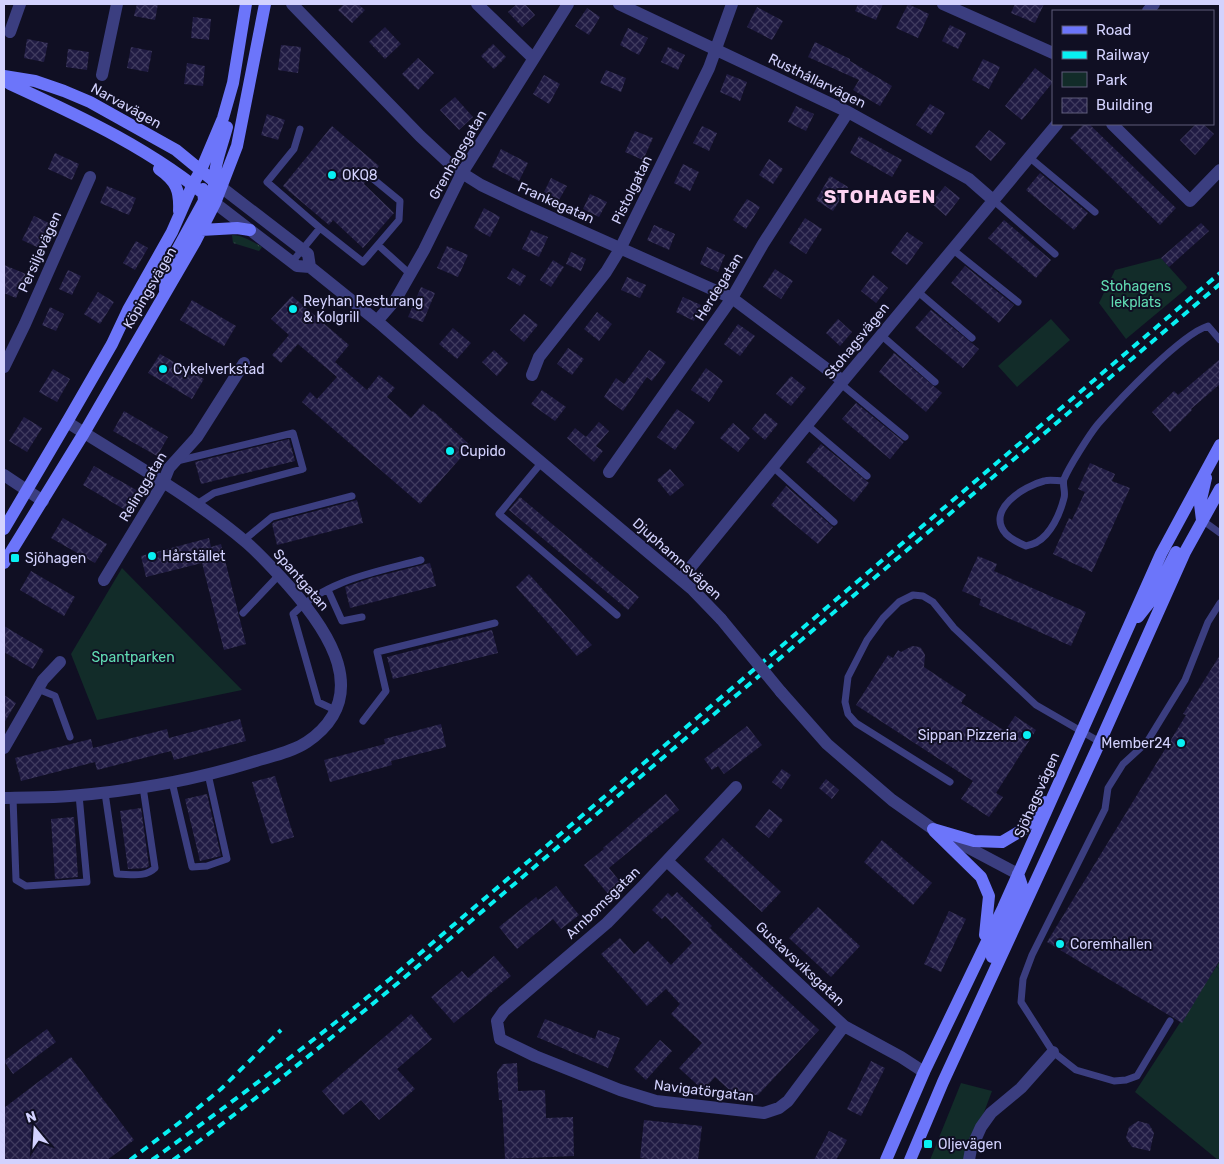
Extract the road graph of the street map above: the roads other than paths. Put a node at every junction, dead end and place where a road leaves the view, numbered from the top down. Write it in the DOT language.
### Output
graph roads {
  1 [pos="20,4"];
  2 [pos="117,4"];
  3 [pos="246,4"];
  4 [pos="265,4"];
  5 [pos="292,4"];
  6 [pos="477,4"];
  7 [pos="568,4"];
  8 [pos="619,4"];
  9 [pos="732,4"];
  10 [pos="943,4"];
  11 [pos="10,32"];
  12 [pos="716,50"];
  13 [pos="1052,53"];
  14 [pos="532,58"];
  15 [pos="102,75"];
  16 [pos="4,76"];
  17 [pos="4,80"];
  18 [pos="233,83"];
  19 [pos="848,112"];
  20 [pos="1056,125"];
  21 [pos="1113,125"];
  22 [pos="300,129"];
  23 [pos="1029,157"];
  24 [pos="153,158"];
  25 [pos="202,170"];
  26 [pos="1220,170"];
  27 [pos="462,173"];
  28 [pos="90,177"];
  29 [pos="372,178"];
  30 [pos="217,184"];
  31 [pos="198,189"];
  32 [pos="993,200"];
  33 [pos="215,203"];
  34 [pos="1095,212"];
  35 [pos="178,218"];
  36 [pos="320,228"];
  37 [pos="201,230"];
  38 [pos="250,230"];
  39 [pos="378,245"];
  40 [pos="620,249"];
  41 [pos="952,249"];
  42 [pos="302,250"];
  43 [pos="1055,254"];
  44 [pos="292,262"];
  45 [pos="310,267"];
  46 [pos="410,274"];
  47 [pos="917,291"];
  48 [pos="164,294"];
  49 [pos="732,298"];
  50 [pos="1018,302"];
  51 [pos="377,321"];
  52 [pos="881,335"];
  53 [pos="972,338"];
  54 [pos="1220,340"];
  55 [pos="244,363"];
  56 [pos="4,367"];
  57 [pos="532,375"];
  58 [pos="842,382"];
  59 [pos="935,382"];
  60 [pos="68,422"];
  61 [pos="807,425"];
  62 [pos="84,433"];
  63 [pos="905,437"];
  64 [pos="1220,445"];
  65 [pos="175,461"];
  66 [pos="542,462"];
  67 [pos="1208,466"];
  68 [pos="773,468"];
  69 [pos="609,472"];
  70 [pos="4,475"];
  71 [pos="867,476"];
  72 [pos="1064,481"];
  73 [pos="163,483"];
  74 [pos="1220,489"];
  75 [pos="26,491"];
  76 [pos="352,496"];
  77 [pos="43,501"];
  78 [pos="197,504"];
  79 [pos="1202,520"];
  80 [pos="834,522"];
  81 [pos="4,529"];
  82 [pos="1220,533"];
  83 [pos="244,540"];
  84 [pos="421,560"];
  85 [pos="4,564"];
  86 [pos="279,575"];
  87 [pos="681,579"];
  88 [pos="104,580"];
  89 [pos="328,590"];
  90 [pos="304,603"];
  91 [pos="1220,603"];
  92 [pos="242,613"];
  93 [pos="617,615"];
  94 [pos="362,616"];
  95 [pos="495,623"];
  96 [pos="1125,633"];
  97 [pos="60,662"];
  98 [pos="38,689"];
  99 [pos="335,710"];
  100 [pos="363,722"];
  101 [pos="1082,732"];
  102 [pos="70,737"];
  103 [pos="1100,742"];
  104 [pos="4,748"];
  105 [pos="208,774"];
  106 [pos="172,782"];
  107 [pos="950,782"];
  108 [pos="1058,783"];
  109 [pos="143,787"];
  110 [pos="736,787"];
  111 [pos="104,793"];
  112 [pos="79,795"];
  113 [pos="8,798"];
  114 [pos="932,830"];
  115 [pos="667,861"];
  116 [pos="1018,874"];
  117 [pos="1035,883"];
  118 [pos="983,946"];
  119 [pos="979,1004"];
  120 [pos="1170,1021"];
  121 [pos="844,1026"];
  122 [pos="500,1039"];
  123 [pos="1052,1052"];
  124 [pos="924,1072"];
  125 [pos="943,1082"];
  126 [pos="886,1160"];
  127 [pos="910,1160"];
  128 [pos="969,1160"];
  1 -- 11 [label="street"];
  2 -- 15 [label="street"];
  3 -- 18 [label="main road, Köpingsvägen"];
  4 -- 30 [label="main road, Köpingsvägen"];
  5 -- 27 [label="street, Frankegatan"];
  6 -- 14 [label="street"];
  7 -- 14 [label="street, Grenhagsgatan"];
  8 -- 12 [label="street, Rusthållarvägen"];
  9 -- 12 [label="street, Pistolgatan"];
  10 -- 13 [label="street"];
  12 -- 19 [label="street, Rusthållarvägen"];
  12 -- 40 [label="street, Pistolgatan"];
  14 -- 27 [label="street, Grenhagsgatan"];
  16 -- 25 [label="main road, Narvavägen"];
  17 -- 24 [label="main road"];
  18 -- 25 [label="main road, Köpingsvägen"];
  18 -- 30 [label="main road"];
  19 -- 32 [label="street, Rusthållarvägen"];
  19 -- 49 [label="street, Herdegatan"];
  20 -- 23 [label="street, Stohagsvägen"];
  21 -- 26 [label="street"];
  22 -- 36 [label="lane"];
  23 -- 32 [label="street, Stohagsvägen"];
  23 -- 34 [label="lane"];
  24 -- 31 [label="main road"];
  24 -- 35 [label="main road"];
  25 -- 30 [label="main road, Narvavägen"];
  25 -- 31 [label="main road, Köpingsvägen"];
  27 -- 40 [label="street, Frankegatan"];
  27 -- 46 [label="street, Grenhagsgatan"];
  28 -- 56 [label="street, Persiljevägen"];
  29 -- 39 [label="lane"];
  30 -- 33 [label="main road, Köpingsvägen"];
  30 -- 42 [label="street, Djuphamnsvägen"];
  31 -- 33 [label="main road"];
  31 -- 35 [label="main road, Köpingsvägen"];
  31 -- 48 [label="main road"];
  32 -- 41 [label="street, Stohagsvägen"];
  32 -- 43 [label="lane"];
  33 -- 37 [label="main road, Köpingsvägen"];
  33 -- 38 [label="street, Djuphamnsvägen"];
  35 -- 60 [label="main road, Köpingsvägen"];
  36 -- 39 [label="lane"];
  36 -- 42 [label="lane"];
  37 -- 38 [label="main road"];
  37 -- 48 [label="main road, Köpingsvägen"];
  38 -- 44 [label="street, Djuphamnsvägen"];
  39 -- 46 [label="lane"];
  40 -- 49 [label="street, Frankegatan"];
  40 -- 57 [label="street, Pistolgatan"];
  41 -- 47 [label="street, Stohagsvägen"];
  41 -- 50 [label="lane"];
  42 -- 44 [label="lane"];
  42 -- 45 [label="street, Djuphamnsvägen"];
  44 -- 45 [label="street, Djuphamnsvägen"];
  45 -- 51 [label="street, Djuphamnsvägen"];
  46 -- 51 [label="street, Grenhagsgatan"];
  47 -- 52 [label="street, Stohagsvägen"];
  47 -- 53 [label="lane"];
  48 -- 62 [label="main road, Köpingsvägen"];
  49 -- 58 [label="street, Frankegatan"];
  49 -- 69 [label="street, Herdegatan"];
  51 -- 66 [label="street, Djuphamnsvägen"];
  52 -- 58 [label="street, Stohagsvägen"];
  52 -- 59 [label="lane"];
  54 -- 72 [label="lane"];
  55 -- 65 [label="street, Relinggatan"];
  58 -- 61 [label="street, Stohagsvägen"];
  58 -- 63 [label="lane"];
  60 -- 62 [label="street, Spantgatan"];
  60 -- 75 [label="main road, Köpingsvägen"];
  61 -- 68 [label="street, Stohagsvägen"];
  61 -- 71 [label="lane"];
  62 -- 73 [label="street, Spantgatan"];
  62 -- 77 [label="main road, Köpingsvägen"];
  64 -- 67 [label="main road, Sjöhagsvägen"];
  65 -- 73 [label="street, Relinggatan"];
  65 -- 78 [label="lane"];
  66 -- 87 [label="street, Djuphamnsvägen"];
  66 -- 93 [label="lane"];
  67 -- 79 [label="main road"];
  67 -- 96 [label="main road, Sjöhagsvägen"];
  68 -- 80 [label="lane"];
  68 -- 87 [label="street, Stohagsvägen"];
  70 -- 75 [label="street"];
  72 -- 72 [label="lane"];
  73 -- 78 [label="street, Spantgatan"];
  73 -- 88 [label="street, Relinggatan"];
  74 -- 79 [label="main road"];
  75 -- 77 [label="street"];
  75 -- 81 [label="main road, Köpingsvägen"];
  76 -- 83 [label="lane"];
  77 -- 85 [label="main road, Köpingsvägen"];
  78 -- 83 [label="street, Spantgatan"];
  79 -- 82 [label="lane"];
  79 -- 96 [label="main road"];
  79 -- 103 [label="main road"];
  83 -- 86 [label="street, Spantgatan"];
  84 -- 89 [label="lane"];
  86 -- 90 [label="street, Spantgatan"];
  86 -- 92 [label="lane"];
  87 -- 114 [label="street, Djuphamnsvägen, bridge"];
  89 -- 90 [label="lane"];
  89 -- 94 [label="lane"];
  90 -- 99 [label="street, Spantgatan"];
  90 -- 99 [label="lane"];
  91 -- 123 [label="lane"];
  95 -- 100 [label="lane"];
  96 -- 101 [label="main road, Sjöhagsvägen"];
  97 -- 98 [label="street"];
  98 -- 102 [label="lane"];
  98 -- 104 [label="street"];
  99 -- 105 [label="street, Spantgatan"];
  101 -- 103 [label="lane"];
  101 -- 107 [label="lane"];
  101 -- 108 [label="main road, Sjöhagsvägen"];
  103 -- 117 [label="main road"];
  105 -- 106 [label="street, Spantgatan"];
  105 -- 106 [label="lane"];
  106 -- 109 [label="street, Spantgatan"];
  108 -- 114 [label="main road"];
  108 -- 116 [label="main road, Sjöhagsvägen"];
  109 -- 111 [label="street, Spantgatan"];
  109 -- 111 [label="lane"];
  110 -- 115 [label="street, Arnbomsgatan"];
  111 -- 112 [label="street, Spantgatan"];
  112 -- 113 [label="street, Spantgatan"];
  112 -- 113 [label="lane"];
  114 -- 116 [label="street, Djuphamnsvägen"];
  114 -- 118 [label="main road"];
  115 -- 121 [label="street, Gustavsviksgatan"];
  115 -- 122 [label="street, Arnbomsgatan"];
  116 -- 117 [label="main road"];
  116 -- 118 [label="main road, Sjöhagsvägen"];
  116 -- 119 [label="main road"];
  117 -- 119 [label="main road"];
  118 -- 124 [label="main road, Sjöhagsvägen"];
  119 -- 125 [label="main road"];
  120 -- 123 [label="lane"];
  121 -- 122 [label="street, Navigatörgatan"];
  121 -- 124 [label="street, Gustavsviksgatan"];
  123 -- 128 [label="street"];
  124 -- 125 [label="main road"];
  124 -- 126 [label="main road, Sjöhagsvägen"];
  125 -- 127 [label="main road"];
}
